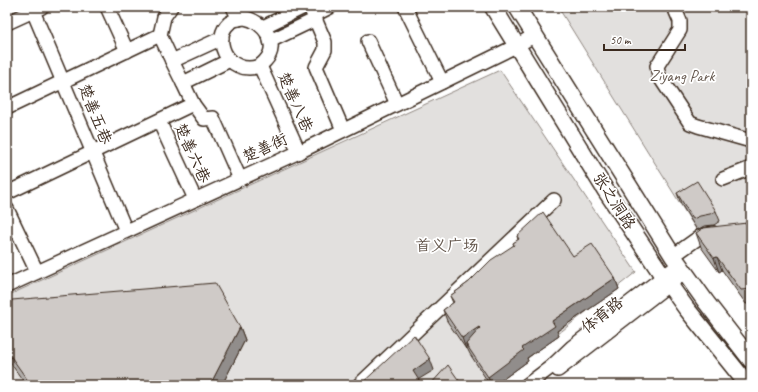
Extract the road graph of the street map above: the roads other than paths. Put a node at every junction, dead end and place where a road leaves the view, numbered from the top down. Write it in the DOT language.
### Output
graph roads {
  1 [pos="106,7"];
  2 [pos="171,7"];
  3 [pos="330,7"];
  4 [pos="405,7"];
  5 [pos="493,7"];
  6 [pos="517,7"];
  7 [pos="674,7"];
  8 [pos="37,9"];
  9 [pos="311,12"];
  10 [pos="236,13"];
  11 [pos="7,23"];
  12 [pos="262,27"];
  13 [pos="160,35"];
  14 [pos="534,35"];
  15 [pos="222,38"];
  16 [pos="270,41"];
  17 [pos="368,42"];
  18 [pos="516,46"];
  19 [pos="127,51"];
  20 [pos="230,60"];
  21 [pos="172,61"];
  22 [pos="260,66"];
  23 [pos="63,81"];
  24 [pos="442,82"];
  25 [pos="183,83"];
  26 [pos="193,104"];
  27 [pos="397,104"];
  28 [pos="7,108"];
  29 [pos="159,121"];
  30 [pos="343,130"];
  31 [pos="751,141"];
  32 [pos="92,152"];
  33 [pos="298,152"];
  34 [pos="751,168"];
  35 [pos="240,179"];
  36 [pos="723,179"];
  37 [pos="7,193"];
  38 [pos="195,199"];
  39 [pos="554,200"];
  40 [pos="7,210"];
  41 [pos="126,231"];
  42 [pos="722,232"];
  43 [pos="679,264"];
  44 [pos="37,272"];
  45 [pos="666,280"];
  46 [pos="7,286"];
  47 [pos="751,360"];
  48 [pos="359,385"];
  49 [pos="527,385"];
  50 [pos="539,385"];
  51 [pos="748,385"];
  1 -- 19 [label="street"];
  2 -- 13 [label="street"];
  3 -- 9 [label="street"];
  4 -- 24 [label="street"];
  5 -- 18 [label="main road, 张之洞路"];
  6 -- 14 [label="main road, 张之洞路"];
  7 -- 31 [label="street"];
  8 -- 11 [label="street"];
  8 -- 23 [label="street, 楚善五巷"];
  9 -- 12 [label="street"];
  9 -- 16 [label="street"];
  9 -- 30 [label="street"];
  10 -- 12 [label="street"];
  10 -- 15 [label="street"];
  12 -- 16 [label="street"];
  13 -- 19 [label="street"];
  13 -- 21 [label="street"];
  14 -- 18 [label="street, 楚善街"];
  14 -- 43 [label="main road, 张之洞路"];
  15 -- 20 [label="street"];
  15 -- 21 [label="street"];
  16 -- 22 [label="street"];
  17 -- 27 [label="street"];
  18 -- 24 [label="street, 楚善街"];
  18 -- 45 [label="main road, 张之洞路"];
  19 -- 23 [label="street"];
  20 -- 22 [label="street"];
  20 -- 25 [label="street"];
  21 -- 25 [label="street"];
  22 -- 33 [label="street, 楚善八巷"];
  23 -- 28 [label="street"];
  23 -- 32 [label="street, 楚善五巷"];
  24 -- 27 [label="street, 楚善街"];
  25 -- 26 [label="street"];
  26 -- 29 [label="street"];
  26 -- 35 [label="street"];
  27 -- 30 [label="street, 楚善街"];
  29 -- 32 [label="street"];
  29 -- 38 [label="street, 楚善六巷"];
  30 -- 33 [label="street, 楚善街"];
  32 -- 37 [label="street"];
  32 -- 41 [label="street, 楚善五巷"];
  33 -- 35 [label="street, 楚善街"];
  34 -- 36 [label="street"];
  35 -- 38 [label="street, 楚善街"];
  38 -- 41 [label="street, 楚善街"];
  39 -- 48 [label="street"];
  40 -- 44 [label="street"];
  41 -- 44 [label="street, 楚善街"];
  42 -- 43 [label="street"];
  43 -- 45 [label="street"];
  43 -- 47 [label="main road, 张之洞路"];
  44 -- 46 [label="street, 楚善街"];
  45 -- 49 [label="street"];
  45 -- 50 [label="street, 体育路"];
  45 -- 51 [label="main road, 张之洞路"];
}
